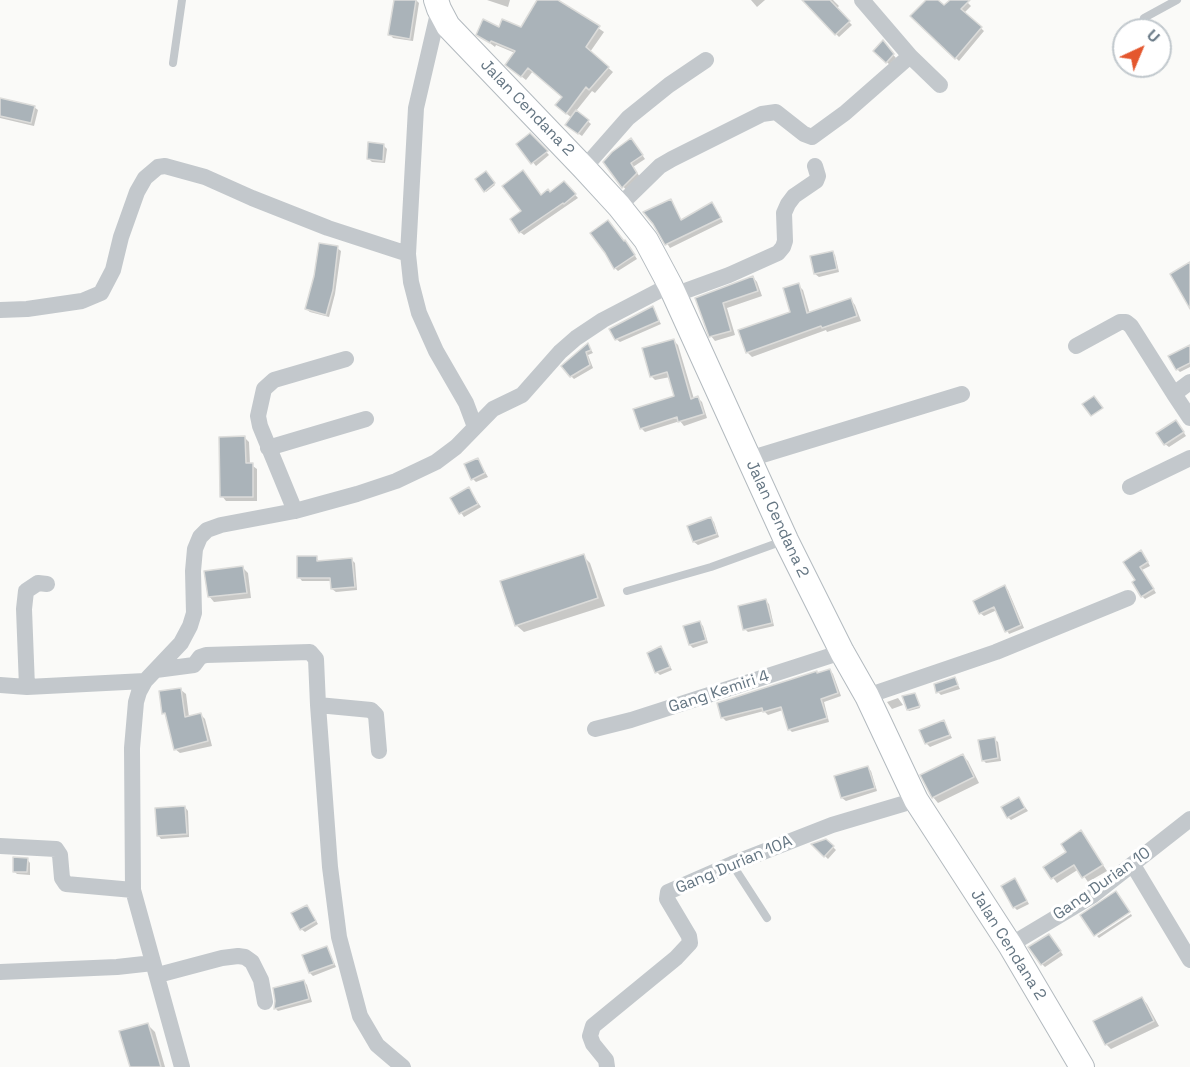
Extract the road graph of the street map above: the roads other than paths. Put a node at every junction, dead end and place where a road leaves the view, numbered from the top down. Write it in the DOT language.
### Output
graph roads {
  1 [pos="182,0"];
  2 [pos="862,0"];
  3 [pos="1177,0"];
  4 [pos="437,5"];
  5 [pos="1144,18"];
  6 [pos="910,56"];
  7 [pos="706,60"];
  8 [pos="173,63"];
  9 [pos="940,85"];
  10 [pos="815,165"];
  11 [pos="584,168"];
  12 [pos="618,206"];
  13 [pos="408,254"];
  14 [pos="672,290"];
  15 [pos="0,310"];
  16 [pos="1076,346"];
  17 [pos="346,359"];
  18 [pos="1190,382"];
  19 [pos="962,394"];
  20 [pos="1174,394"];
  21 [pos="1190,418"];
  22 [pos="366,419"];
  23 [pos="475,427"];
  24 [pos="268,448"];
  25 [pos="1190,458"];
  26 [pos="749,459"];
  27 [pos="1130,487"];
  28 [pos="295,511"];
  29 [pos="786,540"];
  30 [pos="47,584"];
  31 [pos="627,591"];
  32 [pos="1128,598"];
  33 [pos="842,652"];
  34 [pos="150,676"];
  35 [pos="0,686"];
  36 [pos="27,687"];
  37 [pos="867,696"];
  38 [pos="318,705"];
  39 [pos="595,729"];
  40 [pos="379,751"];
  41 [pos="916,800"];
  42 [pos="1190,819"];
  43 [pos="0,846"];
  44 [pos="732,864"];
  45 [pos="1133,865"];
  46 [pos="133,890"];
  47 [pos="767,918"];
  48 [pos="1010,945"];
  49 [pos="1190,959"];
  50 [pos="155,969"];
  51 [pos="0,972"];
  52 [pos="265,1002"];
  53 [pos="182,1067"];
  54 [pos="403,1067"];
  55 [pos="607,1067"];
  56 [pos="1082,1067"];
  1 -- 8 [label="lane"];
  2 -- 6 [label="street"];
  3 -- 5 [label="lane"];
  4 -- 11 [label="street, Jalan Cendana 2"];
  4 -- 13 [label="street"];
  6 -- 9 [label="street"];
  6 -- 12 [label="street"];
  7 -- 11 [label="street"];
  10 -- 14 [label="street"];
  11 -- 12 [label="street, Jalan Cendana 2"];
  12 -- 14 [label="street, Jalan Cendana 2"];
  13 -- 15 [label="street"];
  13 -- 23 [label="street"];
  14 -- 23 [label="street"];
  14 -- 26 [label="street, Jalan Cendana 2"];
  16 -- 20 [label="street"];
  17 -- 24 [label="street"];
  18 -- 20 [label="street"];
  19 -- 26 [label="street"];
  20 -- 21 [label="street"];
  22 -- 24 [label="street"];
  23 -- 28 [label="street"];
  24 -- 28 [label="street"];
  25 -- 27 [label="street"];
  26 -- 29 [label="street, Jalan Cendana 2"];
  28 -- 34 [label="street"];
  29 -- 31 [label="lane"];
  29 -- 33 [label="street, Jalan Cendana 2"];
  30 -- 36 [label="street"];
  32 -- 37 [label="street"];
  33 -- 37 [label="street, Jalan Cendana 2"];
  33 -- 39 [label="street, Gang Kemiri 4"];
  34 -- 36 [label="street"];
  34 -- 38 [label="street"];
  34 -- 46 [label="street"];
  35 -- 36 [label="street"];
  37 -- 41 [label="street, Jalan Cendana 2"];
  38 -- 40 [label="street"];
  38 -- 54 [label="street"];
  41 -- 44 [label="street, Gang Durian 10A"];
  41 -- 48 [label="street, Jalan Cendana 2"];
  42 -- 45 [label="street, Gang Durian 10"];
  43 -- 46 [label="street"];
  44 -- 47 [label="lane"];
  44 -- 55 [label="street, Gang Durian 10A"];
  45 -- 48 [label="street, Gang Durian 10"];
  45 -- 49 [label="street"];
  46 -- 50 [label="street"];
  48 -- 56 [label="street, Jalan Cendana 2"];
  50 -- 51 [label="street"];
  50 -- 52 [label="street"];
  50 -- 53 [label="street"];
}
